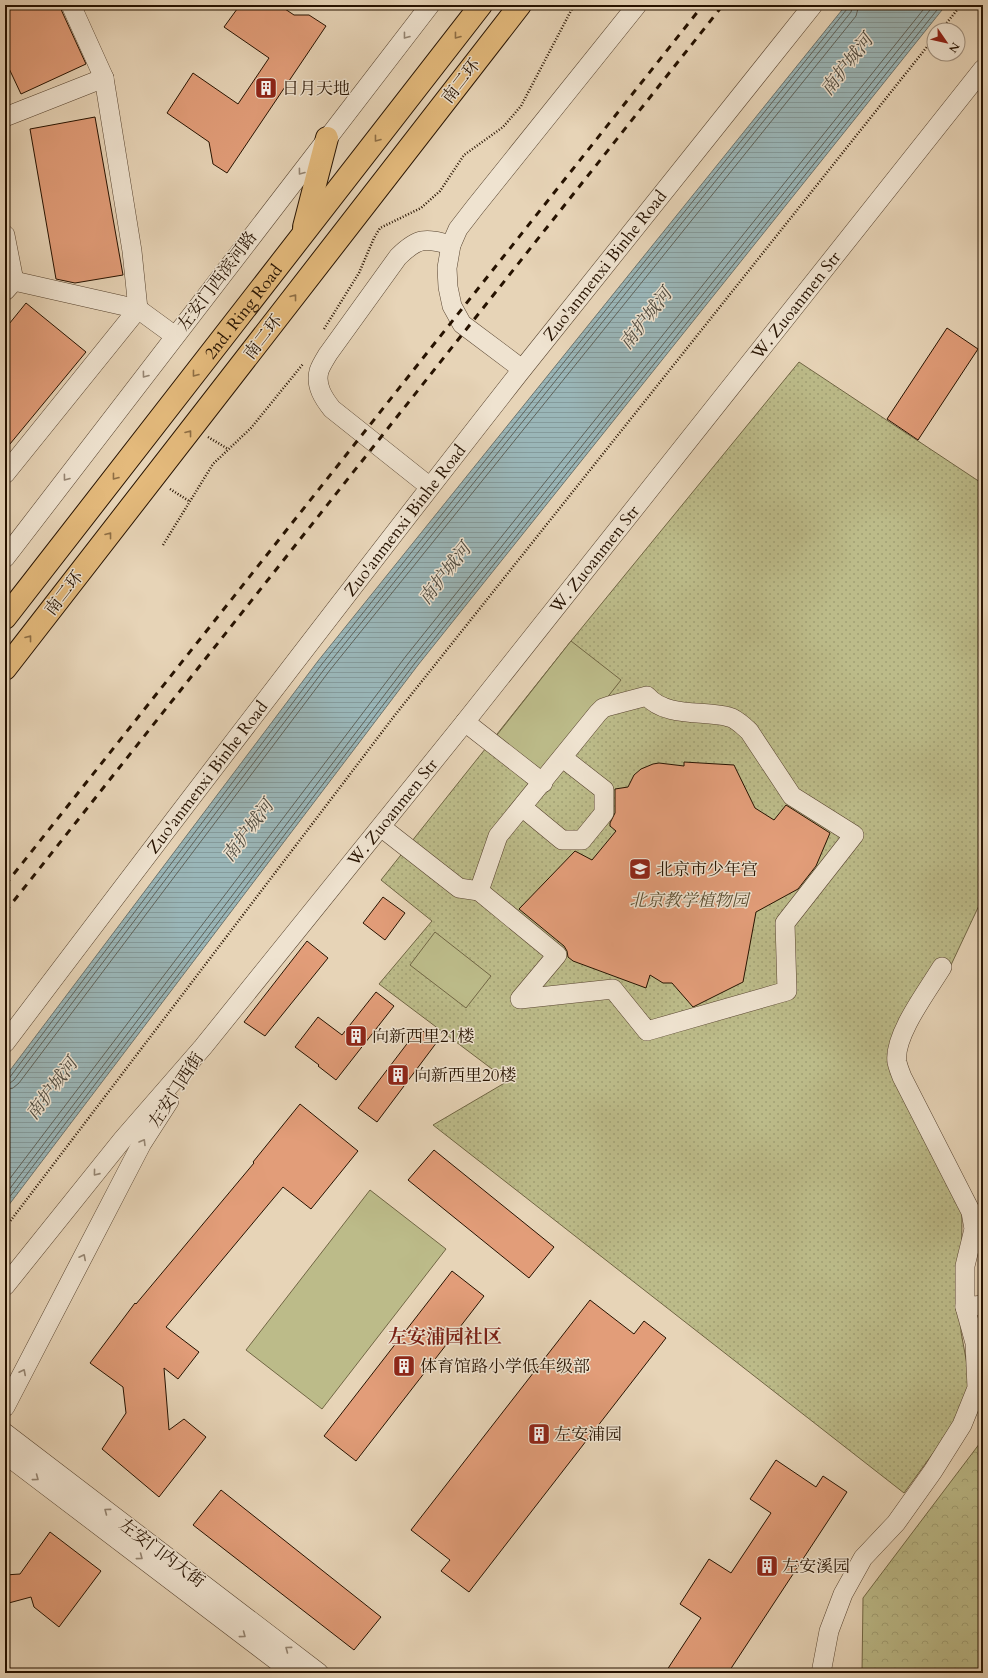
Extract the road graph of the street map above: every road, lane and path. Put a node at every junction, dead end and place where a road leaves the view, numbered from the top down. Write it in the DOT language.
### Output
graph roads {
  1 [pos="71,5"];
  2 [pos="430,5"];
  3 [pos="481,5"];
  4 [pos="520,5"];
  5 [pos="637,5"];
  6 [pos="813,5"];
  7 [pos="960,5"];
  8 [pos="947,22"];
  9 [pos="926,48"];
  10 [pos="983,69"];
  11 [pos="104,78"];
  12 [pos="5,117"];
  13 [pos="327,138"];
  14 [pos="5,235"];
  15 [pos="302,235"];
  16 [pos="451,245"];
  17 [pos="9,286"];
  18 [pos="138,309"];
  19 [pos="175,336"];
  20 [pos="522,369"];
  21 [pos="208,437"];
  22 [pos="228,449"];
  23 [pos="5,474"];
  24 [pos="430,487"];
  25 [pos="170,489"];
  26 [pos="190,501"];
  27 [pos="5,558"];
  28 [pos="33,582"];
  29 [pos="5,603"];
  30 [pos="5,618"];
  31 [pos="5,669"];
  32 [pos="465,722"];
  33 [pos="562,758"];
  34 [pos="543,783"];
  35 [pos="522,808"];
  36 [pos="381,827"];
  37 [pos="479,892"];
  38 [pos="942,967"];
  39 [pos="5,1043"];
  40 [pos="203,1047"];
  41 [pos="5,1228"];
  42 [pos="5,1286"];
  43 [pos="974,1306"];
  44 [pos="5,1407"];
  45 [pos="5,1433"];
  46 [pos="5,1454"];
  47 [pos="293,1673"];
  48 [pos="319,1673"];
  49 [pos="822,1673"];
  1 -- 11 [label="street"];
  2 -- 13 [label="street, 左安门西滨河路, one-way"];
  3 -- 15 [label="highway, 2nd. Ring Road, one-way"];
  31 -- 4 [label="highway, 南二环, one-way"];
  5 -- 16 [label="street"];
  6 -- 20 [label="street, Zuo'anmenxi Binhe Road"];
  7 -- 8 [label="path"];
  9 -- 41 [label="path"];
  10 -- 32 [label="street, W. Zuoanmen Str"];
  11 -- 12 [label="street"];
  11 -- 18 [label="street"];
  13 -- 15 [label="highway"];
  13 -- 19 [label="street, 左安门西滨河路, one-way"];
  14 -- 17 [label="street"];
  15 -- 28 [label="highway, 2nd. Ring Road, one-way"];
  16 -- 20 [label="street"];
  16 -- 24 [label="street"];
  17 -- 18 [label="street"];
  18 -- 19 [label="street"];
  18 -- 23 [label="street"];
  19 -- 27 [label="street, 左安门西滨河路, one-way"];
  20 -- 24 [label="street, Zuo'anmenxi Binhe Road"];
  21 -- 22 [label="path"];
  24 -- 39 [label="street, Zuo'anmenxi Binhe Road"];
  25 -- 26 [label="path"];
  28 -- 29 [label="highway"];
  28 -- 30 [label="highway, 2nd. Ring Road"];
  32 -- 34 [label="street"];
  32 -- 36 [label="street, W. Zuoanmen Str"];
  33 -- 34 [label="street"];
  33 -- 35 [label="street"];
  33 -- 37 [label="street"];
  34 -- 35 [label="street"];
  35 -- 37 [label="street"];
  36 -- 37 [label="street"];
  36 -- 40 [label="street, W. Zuoanmen Str"];
  38 -- 43 [label="street"];
  40 -- 42 [label="street, 左安门西街, one-way"];
  44 -- 40 [label="street, 左安门西街, one-way"];
  43 -- 49 [label="street"];
  48 -- 45 [label="street, 左安门内大街, one-way"];
  46 -- 47 [label="street, 左安门内大街, one-way"];
}
